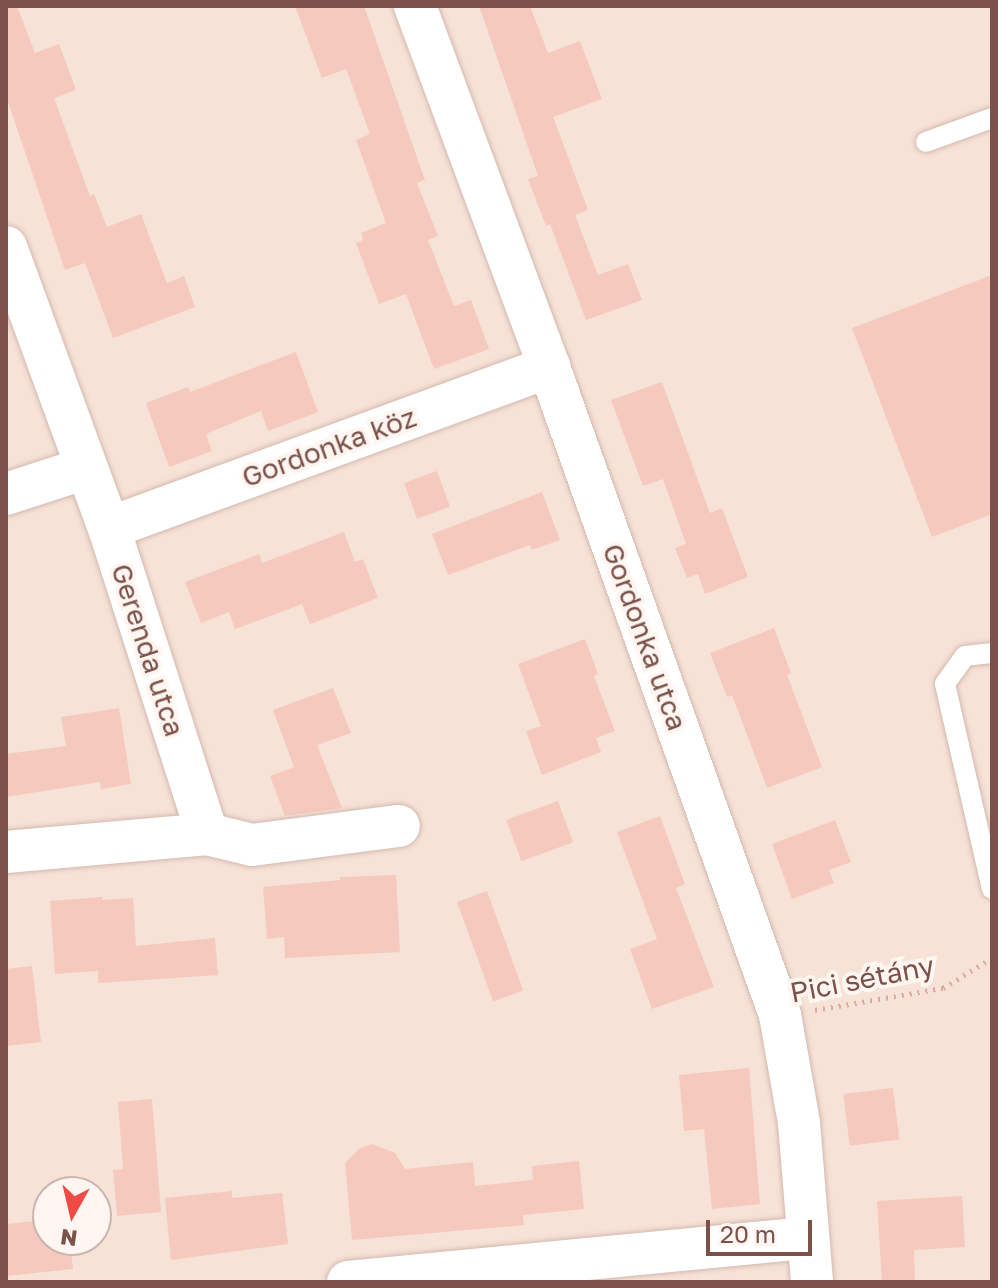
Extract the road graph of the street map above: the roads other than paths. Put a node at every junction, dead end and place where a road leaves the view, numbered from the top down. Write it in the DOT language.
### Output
graph roads {
  1 [pos="415,6"];
  2 [pos="992,118"];
  3 [pos="926,142"];
  4 [pos="6,247"];
  5 [pos="549,367"];
  6 [pos="86,468"];
  7 [pos="6,494"];
  8 [pos="109,528"];
  9 [pos="992,653"];
  10 [pos="399,826"];
  11 [pos="207,834"];
  12 [pos="6,852"];
  13 [pos="992,889"];
  14 [pos="807,1238"];
  15 [pos="348,1282"];
  16 [pos="812,1282"];
  1 -- 5 [label="street, Gordonka utca"];
  2 -- 3 [label="lane"];
  4 -- 6 [label="street, Gerenda utca"];
  5 -- 8 [label="street, Gordonka köz"];
  5 -- 14 [label="street, Gordonka utca"];
  6 -- 7 [label="street"];
  6 -- 8 [label="street, Gerenda utca"];
  8 -- 11 [label="street, Gerenda utca"];
  9 -- 13 [label="lane"];
  10 -- 11 [label="street"];
  11 -- 12 [label="street"];
  14 -- 15 [label="street"];
  14 -- 16 [label="street, Gordonka utca"];
}
